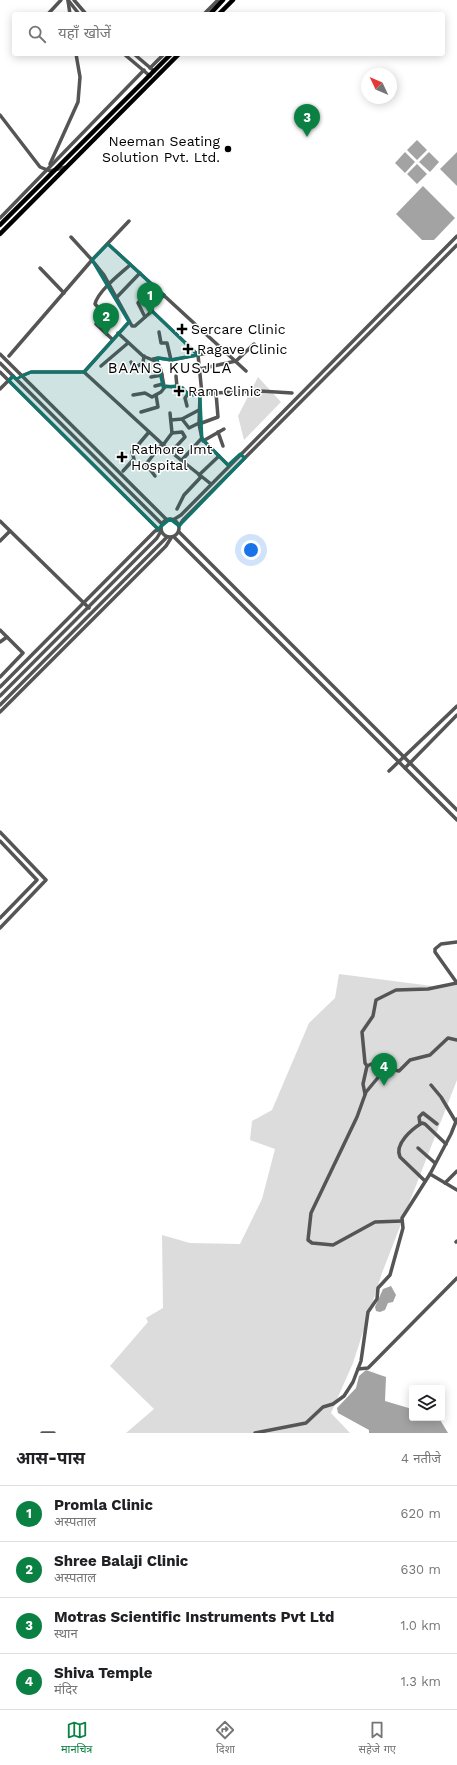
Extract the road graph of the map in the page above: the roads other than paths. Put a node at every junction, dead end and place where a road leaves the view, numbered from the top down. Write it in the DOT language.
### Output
graph roads {
  1 [pos="61,0"];
  2 [pos="68,0"];
  3 [pos="74,0"];
  4 [pos="233,0"];
  5 [pos="220,1"];
  6 [pos="225,8"];
  7 [pos="50,12"];
  8 [pos="70,12"];
  9 [pos="77,12"];
  10 [pos="84,12"];
  11 [pos="206,12"];
  12 [pos="212,12"];
  13 [pos="221,12"];
  14 [pos="76,56"];
  15 [pos="126,56"];
  16 [pos="136,56"];
  17 [pos="162,56"];
  18 [pos="169,56"];
  19 [pos="177,56"];
  20 [pos="144,70"];
  21 [pos="152,70"];
  22 [pos="150,76"];
  23 [pos="0,116"];
  24 [pos="73,157"];
  25 [pos="67,167"];
  26 [pos="57,169"];
  27 [pos="47,170"];
  28 [pos="0,218"];
  29 [pos="129,221"];
  30 [pos="0,225"];
  31 [pos="0,234"];
  32 [pos="457,236"];
  33 [pos="71,237"];
  34 [pos="108,244"];
  35 [pos="457,245"];
  36 [pos="92,260"];
  37 [pos="130,265"];
  38 [pos="40,268"];
  39 [pos="140,274"];
  40 [pos="109,285"];
  41 [pos="153,286"];
  42 [pos="64,293"];
  43 [pos="164,296"];
  44 [pos="116,298"];
  45 [pos="152,311"];
  46 [pos="145,317"];
  47 [pos="100,318"];
  48 [pos="129,322"];
  49 [pos="96,324"];
  50 [pos="159,332"];
  51 [pos="118,333"];
  52 [pos="112,339"];
  53 [pos="128,343"];
  54 [pos="254,344"];
  55 [pos="218,351"];
  56 [pos="0,354"];
  57 [pos="198,355"];
  58 [pos="9,356"];
  59 [pos="144,356"];
  60 [pos="153,359"];
  61 [pos="171,360"];
  62 [pos="236,361"];
  63 [pos="131,362"];
  64 [pos="0,363"];
  65 [pos="101,366"];
  66 [pos="200,369"];
  67 [pos="246,371"];
  68 [pos="0,372"];
  69 [pos="84,372"];
  70 [pos="162,375"];
  71 [pos="13,376"];
  72 [pos="21,376"];
  73 [pos="176,376"];
  74 [pos="151,377"];
  75 [pos="17,380"];
  76 [pos="9,381"];
  77 [pos="155,386"];
  78 [pos="164,386"];
  79 [pos="177,387"];
  80 [pos="0,390"];
  81 [pos="216,393"];
  82 [pos="292,393"];
  83 [pos="133,394"];
  84 [pos="188,394"];
  85 [pos="201,394"];
  86 [pos="156,395"];
  87 [pos="187,406"];
  88 [pos="199,410"];
  89 [pos="141,412"];
  90 [pos="170,412"];
  91 [pos="182,419"];
  92 [pos="171,420"];
  93 [pos="199,423"];
  94 [pos="224,429"];
  95 [pos="150,432"];
  96 [pos="218,432"];
  97 [pos="172,433"];
  98 [pos="202,439"];
  99 [pos="163,444"];
  100 [pos="223,446"];
  101 [pos="171,452"];
  102 [pos="240,454"];
  103 [pos="219,456"];
  104 [pos="245,458"];
  105 [pos="182,461"];
  106 [pos="228,465"];
  107 [pos="123,471"];
  108 [pos="155,476"];
  109 [pos="200,476"];
  110 [pos="211,484"];
  111 [pos="177,509"];
  112 [pos="167,520"];
  113 [pos="173,520"];
  114 [pos="0,521"];
  115 [pos="179,526"];
  116 [pos="160,528"];
  117 [pos="10,531"];
  118 [pos="179,532"];
  119 [pos="171,537"];
  120 [pos="0,541"];
  121 [pos="84,603"];
  122 [pos="88,607"];
  123 [pos="93,612"];
  124 [pos="0,630"];
  125 [pos="7,636"];
  126 [pos="0,642"];
  127 [pos="0,677"];
  128 [pos="0,687"];
  129 [pos="0,696"];
  130 [pos="0,705"];
  131 [pos="457,706"];
  132 [pos="0,712"];
  133 [pos="457,715"];
  134 [pos="438,725"];
  135 [pos="443,730"];
  136 [pos="405,757"];
  137 [pos="400,762"];
  138 [pos="410,762"];
  139 [pos="405,768"];
  140 [pos="389,771"];
  141 [pos="457,810"];
  142 [pos="457,820"];
  143 [pos="0,832"];
  144 [pos="0,841"];
  145 [pos="37,880"];
  146 [pos="45,882"];
  147 [pos="0,918"];
  148 [pos="0,928"];
  149 [pos="457,942"];
  150 [pos="457,983"];
  151 [pos="457,1040"];
  152 [pos="367,1066"];
  153 [pos="386,1068"];
  154 [pos="431,1085"];
  155 [pos="365,1094"];
  156 [pos="456,1123"];
  157 [pos="420,1124"];
  158 [pos="437,1124"];
  159 [pos="446,1144"];
  160 [pos="418,1148"];
  161 [pos="435,1163"];
  162 [pos="457,1171"];
  163 [pos="430,1174"];
  164 [pos="425,1182"];
  165 [pos="445,1183"];
  166 [pos="457,1190"];
  167 [pos="402,1221"];
  168 [pos="457,1278"];
  169 [pos="358,1370"];
  170 [pos="42,1433"];
  171 [pos="54,1433"];
  172 [pos="255,1433"];
  1 -- 7 [label="street"];
  2 -- 8 [label="street"];
  2 -- 9 [label="street"];
  3 -- 10 [label="street"];
  4 -- 6 [label="main road"];
  5 -- 6 [label="main road"];
  5 -- 11 [label="street"];
  5 -- 12 [label="main road"];
  6 -- 13 [label="main road"];
  14 -- 27 [label="street"];
  15 -- 20 [label="street"];
  16 -- 21 [label="street"];
  17 -- 21 [label="street"];
  18 -- 21 [label="main road"];
  19 -- 24 [label="main road"];
  20 -- 22 [label="street"];
  20 -- 27 [label="street"];
  21 -- 22 [label="main road"];
  22 -- 24 [label="main road"];
  23 -- 27 [label="street"];
  24 -- 25 [label="main road"];
  24 -- 26 [label="main road"];
  25 -- 26 [label="street"];
  25 -- 31 [label="main road"];
  26 -- 27 [label="street"];
  26 -- 30 [label="main road"];
  27 -- 28 [label="street"];
  29 -- 34 [label="street"];
  32 -- 102 [label="street"];
  33 -- 36 [label="street"];
  34 -- 36 [label="street"];
  34 -- 37 [label="street"];
  35 -- 104 [label="street"];
  36 -- 40 [label="street"];
  36 -- 42 [label="street"];
  37 -- 39 [label="street"];
  37 -- 40 [label="street"];
  38 -- 42 [label="street"];
  39 -- 41 [label="street"];
  39 -- 44 [label="street"];
  40 -- 44 [label="street"];
  40 -- 47 [label="street"];
  41 -- 43 [label="street"];
  41 -- 46 [label="street"];
  42 -- 58 [label="street"];
  43 -- 45 [label="street"];
  43 -- 62 [label="street"];
  44 -- 48 [label="street"];
  45 -- 46 [label="street"];
  45 -- 57 [label="street"];
  46 -- 48 [label="street"];
  48 -- 51 [label="street"];
  49 -- 52 [label="street"];
  50 -- 61 [label="street"];
  51 -- 52 [label="street"];
  51 -- 53 [label="street"];
  52 -- 69 [label="street"];
  53 -- 59 [label="street"];
  53 -- 65 [label="street"];
  54 -- 62 [label="street"];
  55 -- 57 [label="street"];
  56 -- 72 [label="street"];
  57 -- 61 [label="street"];
  57 -- 66 [label="street"];
  59 -- 60 [label="street"];
  59 -- 63 [label="street"];
  60 -- 61 [label="street"];
  60 -- 70 [label="street"];
  62 -- 66 [label="street"];
  62 -- 67 [label="street"];
  64 -- 71 [label="street"];
  66 -- 85 [label="street"];
  68 -- 76 [label="street"];
  69 -- 72 [label="street"];
  69 -- 95 [label="street"];
  70 -- 74 [label="street"];
  70 -- 78 [label="street"];
  71 -- 75 [label="street"];
  71 -- 76 [label="street"];
  72 -- 75 [label="street"];
  72 -- 112 [label="street"];
  73 -- 79 [label="street"];
  75 -- 116 [label="street"];
  76 -- 80 [label="street"];
  76 -- 116 [label="street"];
  77 -- 78 [label="street"];
  78 -- 79 [label="street"];
  78 -- 86 [label="street"];
  79 -- 84 [label="street"];
  81 -- 82 [label="street"];
  81 -- 85 [label="street"];
  81 -- 93 [label="street"];
  83 -- 86 [label="street"];
  84 -- 85 [label="street"];
  84 -- 87 [label="street"];
  85 -- 88 [label="street"];
  86 -- 89 [label="street"];
  88 -- 91 [label="street"];
  88 -- 93 [label="street"];
  90 -- 92 [label="street"];
  91 -- 92 [label="street"];
  91 -- 93 [label="street"];
  92 -- 97 [label="street"];
  93 -- 98 [label="street"];
  94 -- 96 [label="street"];
  95 -- 99 [label="street"];
  95 -- 107 [label="street"];
  96 -- 98 [label="street"];
  96 -- 100 [label="street"];
  97 -- 99 [label="street"];
  97 -- 101 [label="street"];
  98 -- 103 [label="street"];
  98 -- 105 [label="street"];
  99 -- 101 [label="street"];
  99 -- 108 [label="street"];
  101 -- 105 [label="street"];
  102 -- 104 [label="street"];
  102 -- 106 [label="street"];
  103 -- 106 [label="street"];
  103 -- 109 [label="street"];
  104 -- 115 [label="street"];
  105 -- 109 [label="street"];
  106 -- 110 [label="street"];
  109 -- 110 [label="street"];
  109 -- 111 [label="street"];
  110 -- 113 [label="street"];
  112 -- 113 [label="street"];
  112 -- 116 [label="street"];
  113 -- 115 [label="street"];
  114 -- 117 [label="street"];
  115 -- 118 [label="street"];
  116 -- 119 [label="street"];
  116 -- 121 [label="street"];
  116 -- 122 [label="street"];
  117 -- 120 [label="street"];
  117 -- 121 [label="street"];
  118 -- 119 [label="street"];
  118 -- 136 [label="street"];
  119 -- 123 [label="street"];
  119 -- 132 [label="street"];
  119 -- 137 [label="street"];
  121 -- 122 [label="street"];
  121 -- 128 [label="street"];
  122 -- 123 [label="street"];
  122 -- 129 [label="street"];
  123 -- 130 [label="street"];
  124 -- 125 [label="street"];
  125 -- 126 [label="street"];
  125 -- 127 [label="street"];
  131 -- 134 [label="street"];
  133 -- 135 [label="street"];
  134 -- 135 [label="street"];
  134 -- 136 [label="street"];
  135 -- 138 [label="street"];
  136 -- 137 [label="street"];
  136 -- 138 [label="street"];
  137 -- 139 [label="street"];
  137 -- 140 [label="street"];
  138 -- 139 [label="street"];
  138 -- 141 [label="street"];
  139 -- 142 [label="street"];
  143 -- 146 [label="street"];
  144 -- 145 [label="street"];
  145 -- 146 [label="street"];
  145 -- 147 [label="street"];
  146 -- 148 [label="street"];
  149 -- 150 [label="street"];
  150 -- 152 [label="street"];
  151 -- 153 [label="street"];
  152 -- 153 [label="street"];
  152 -- 155 [label="street"];
  153 -- 155 [label="street"];
  154 -- 156 [label="street"];
  155 -- 167 [label="street"];
  156 -- 159 [label="street"];
  157 -- 158 [label="street"];
  157 -- 159 [label="street"];
  157 -- 164 [label="street"];
  159 -- 161 [label="street"];
  160 -- 161 [label="street"];
  161 -- 163 [label="street"];
  162 -- 165 [label="street"];
  163 -- 164 [label="street"];
  163 -- 165 [label="street"];
  164 -- 167 [label="street"];
  165 -- 166 [label="street"];
  167 -- 169 [label="street"];
  168 -- 169 [label="street"];
  169 -- 172 [label="street"];
  170 -- 171 [label="street"];
}
